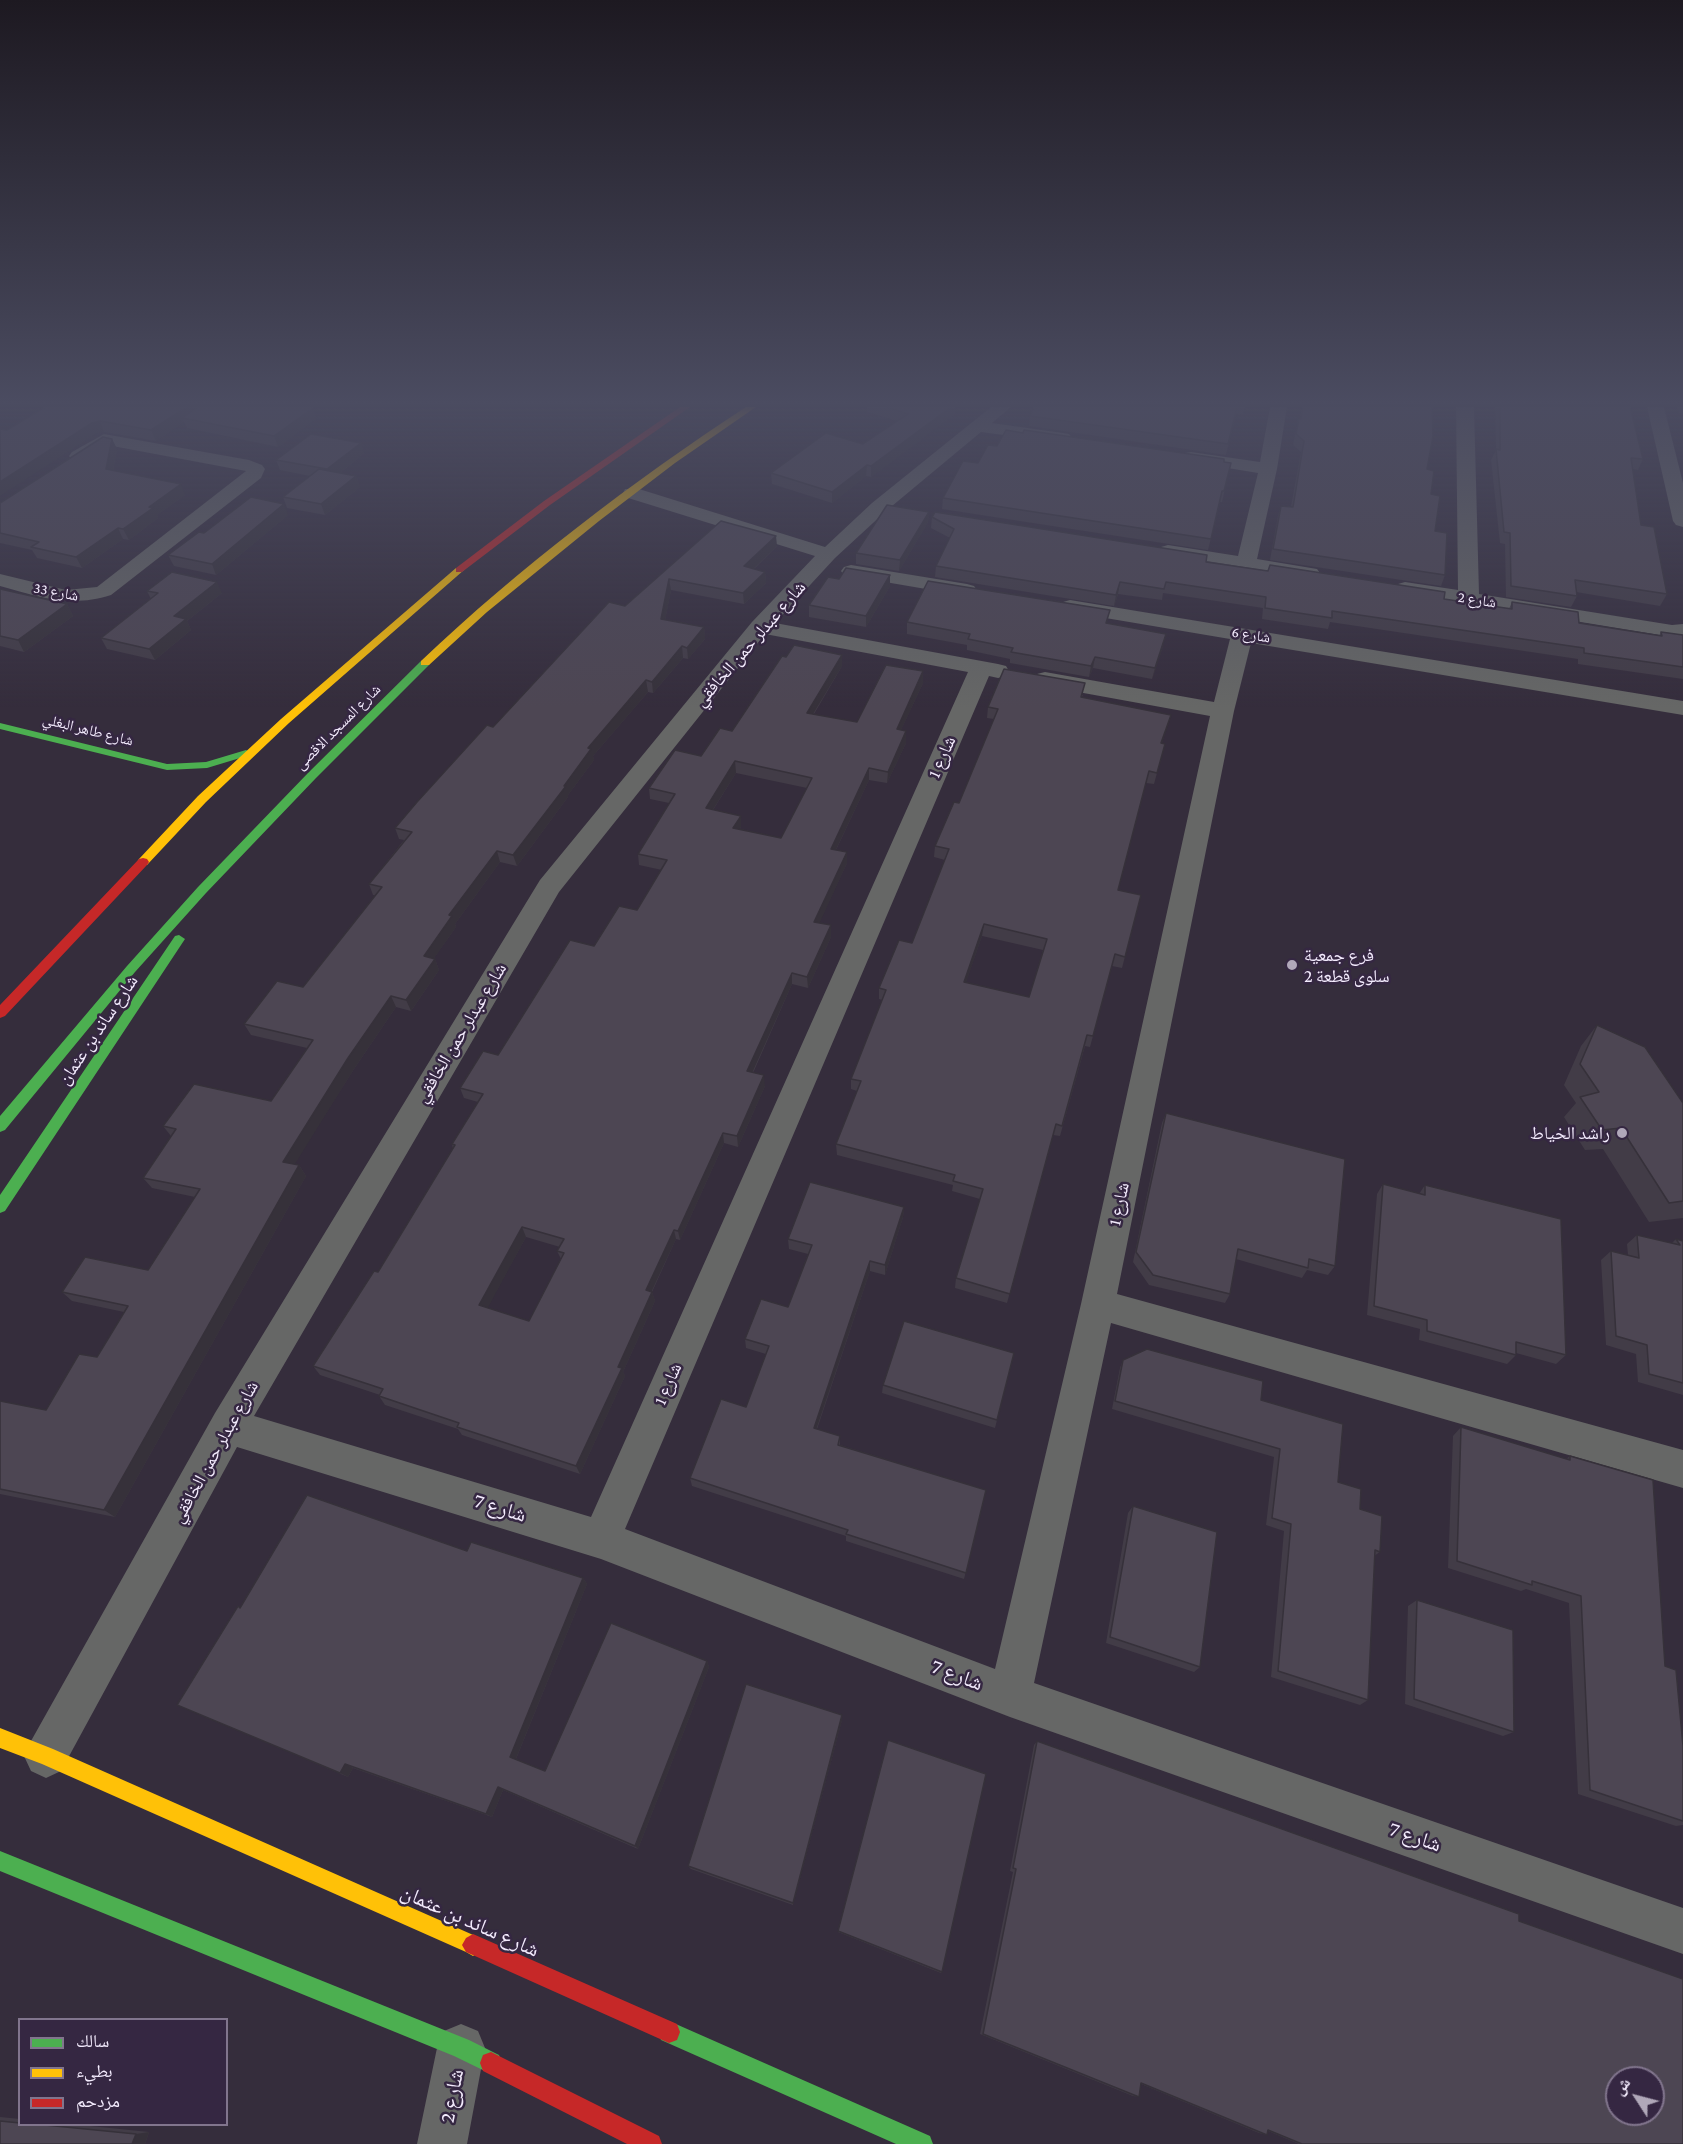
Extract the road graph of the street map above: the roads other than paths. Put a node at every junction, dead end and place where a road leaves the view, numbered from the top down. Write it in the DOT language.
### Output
graph roads {
  1 [pos="212,507"];
  2 [pos="542,507"];
  3 [pos="611,507"];
  4 [pos="674,507"];
  5 [pos="892,507"];
  6 [pos="1259,507"];
  7 [pos="1467,507"];
  8 [pos="540,522"];
  9 [pos="551,537"];
  10 [pos="1151,548"];
  11 [pos="481,553"];
  12 [pos="823,560"];
  13 [pos="1246,563"];
  14 [pos="1328,576"];
  15 [pos="0,580"];
  16 [pos="1386,585"];
  17 [pos="983,592"];
  18 [pos="1468,598"];
  19 [pos="1053,603"];
  20 [pos="760,627"];
  21 [pos="461,628"];
  22 [pos="1683,630"];
  23 [pos="1242,633"];
  24 [pos="981,668"];
  25 [pos="1683,708"];
  26 [pos="1222,711"];
  27 [pos="0,726"];
  28 [pos="252,752"];
  29 [pos="167,767"];
  30 [pos="195,790"];
  31 [pos="221,871"];
  32 [pos="0,1013"];
  33 [pos="0,1126"];
  34 [pos="0,1207"];
  35 [pos="1098,1304"];
  36 [pos="228,1426"];
  37 [pos="1683,1469"];
  38 [pos="601,1539"];
  39 [pos="1010,1696"];
  40 [pos="0,1738"];
  41 [pos="46,1756"];
  42 [pos="2,1866"];
  43 [pos="1683,1931"];
  44 [pos="462,2048"];
  45 [pos="442,2144"];
  46 [pos="651,2144"];
  47 [pos="922,2144"];
  1 -- 15 [label="street, شارع 33"];
  2 -- 11 [label="main road, شارع المسجد الاقصى"];
  3 -- 21 [label="main road, شارع المسجد الاقصى"];
  4 -- 12 [label="street"];
  5 -- 12 [label="street, شارع عبدلر حمن الخافقي"];
  6 -- 13 [label="street"];
  7 -- 18 [label="street"];
  8 -- 11 [label="main road"];
  9 -- 21 [label="main road"];
  10 -- 13 [label="street"];
  11 -- 28 [label="main road, شارع المسجد الاقصى"];
  12 -- 17 [label="street"];
  12 -- 20 [label="street, شارع عبدلر حمن الخافقي"];
  13 -- 14 [label="street"];
  16 -- 18 [label="street, شارع 2"];
  18 -- 22 [label="street, شارع 2"];
  19 -- 23 [label="street, شارع 6"];
  20 -- 24 [label="street"];
  20 -- 36 [label="street, شارع عبدلر حمن الخافقي"];
  21 -- 31 [label="main road, شارع المسجد الاقصى"];
  23 -- 25 [label="street, شارع 6"];
  23 -- 26 [label="street, شارع 1"];
  24 -- 26 [label="street"];
  24 -- 38 [label="street, شارع 1"];
  26 -- 35 [label="street, شارع 1"];
  27 -- 29 [label="main road, شارع طاهر البغلي"];
  28 -- 29 [label="main road, شارع طاهر البغلي"];
  28 -- 30 [label="main road, شارع المسجد الاقصى"];
  29 -- 30 [label="main road, شارع طاهر البغلي"];
  30 -- 32 [label="main road, شارع المسجد الاقصى"];
  31 -- 33 [label="main road, شارع المسجد الاقصى"];
  31 -- 34 [label="main road, شارع ساند بن عثمان"];
  35 -- 37 [label="street"];
  35 -- 39 [label="street, شارع 1"];
  36 -- 38 [label="street, شارع 7"];
  36 -- 41 [label="street, شارع عبدلر حمن الخافقي"];
  38 -- 39 [label="street, شارع 7"];
  39 -- 43 [label="street, شارع 7"];
  40 -- 41 [label="main road, شارع ساند بن عثمان"];
  41 -- 47 [label="main road, شارع ساند بن عثمان"];
  42 -- 44 [label="main road"];
  44 -- 45 [label="street, شارع 2"];
  44 -- 46 [label="main road"];
}
